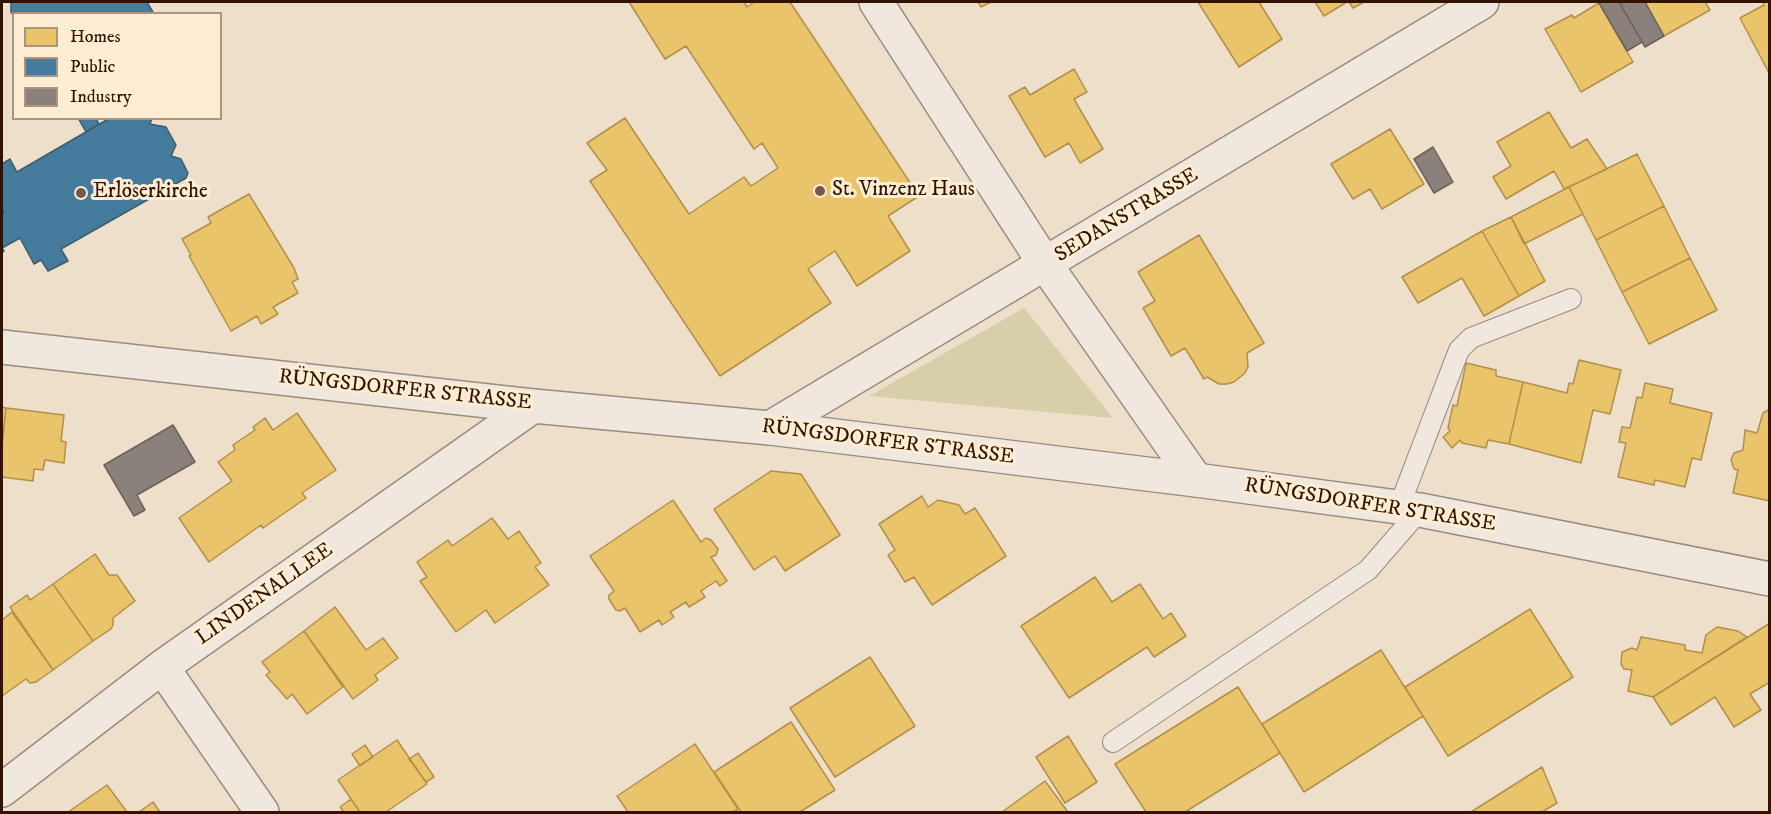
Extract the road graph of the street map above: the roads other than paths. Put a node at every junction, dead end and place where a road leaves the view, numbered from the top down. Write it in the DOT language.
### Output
graph roads {
  1 [pos="876,2"];
  2 [pos="1482,2"];
  3 [pos="1046,264"];
  4 [pos="1571,299"];
  5 [pos="2,348"];
  6 [pos="533,405"];
  7 [pos="770,428"];
  8 [pos="1196,480"];
  9 [pos="1409,508"];
  10 [pos="1770,579"];
  11 [pos="162,667"];
  12 [pos="1113,742"];
  13 [pos="2,790"];
  14 [pos="262,813"];
  1 -- 3 [label="street"];
  2 -- 3 [label="street, SEDANSTRASSE"];
  3 -- 7 [label="street, SEDANSTRASSE"];
  3 -- 8 [label="street"];
  4 -- 9 [label="lane"];
  5 -- 6 [label="street, RÜNGSDORFER STRASSE"];
  6 -- 7 [label="street, RÜNGSDORFER STRASSE"];
  6 -- 11 [label="street, LINDENALLEE"];
  7 -- 8 [label="street, RÜNGSDORFER STRASSE"];
  8 -- 9 [label="street, RÜNGSDORFER STRASSE"];
  9 -- 10 [label="street, RÜNGSDORFER STRASSE"];
  9 -- 12 [label="lane"];
  11 -- 13 [label="street, LINDENALLEE"];
  11 -- 14 [label="street"];
}
